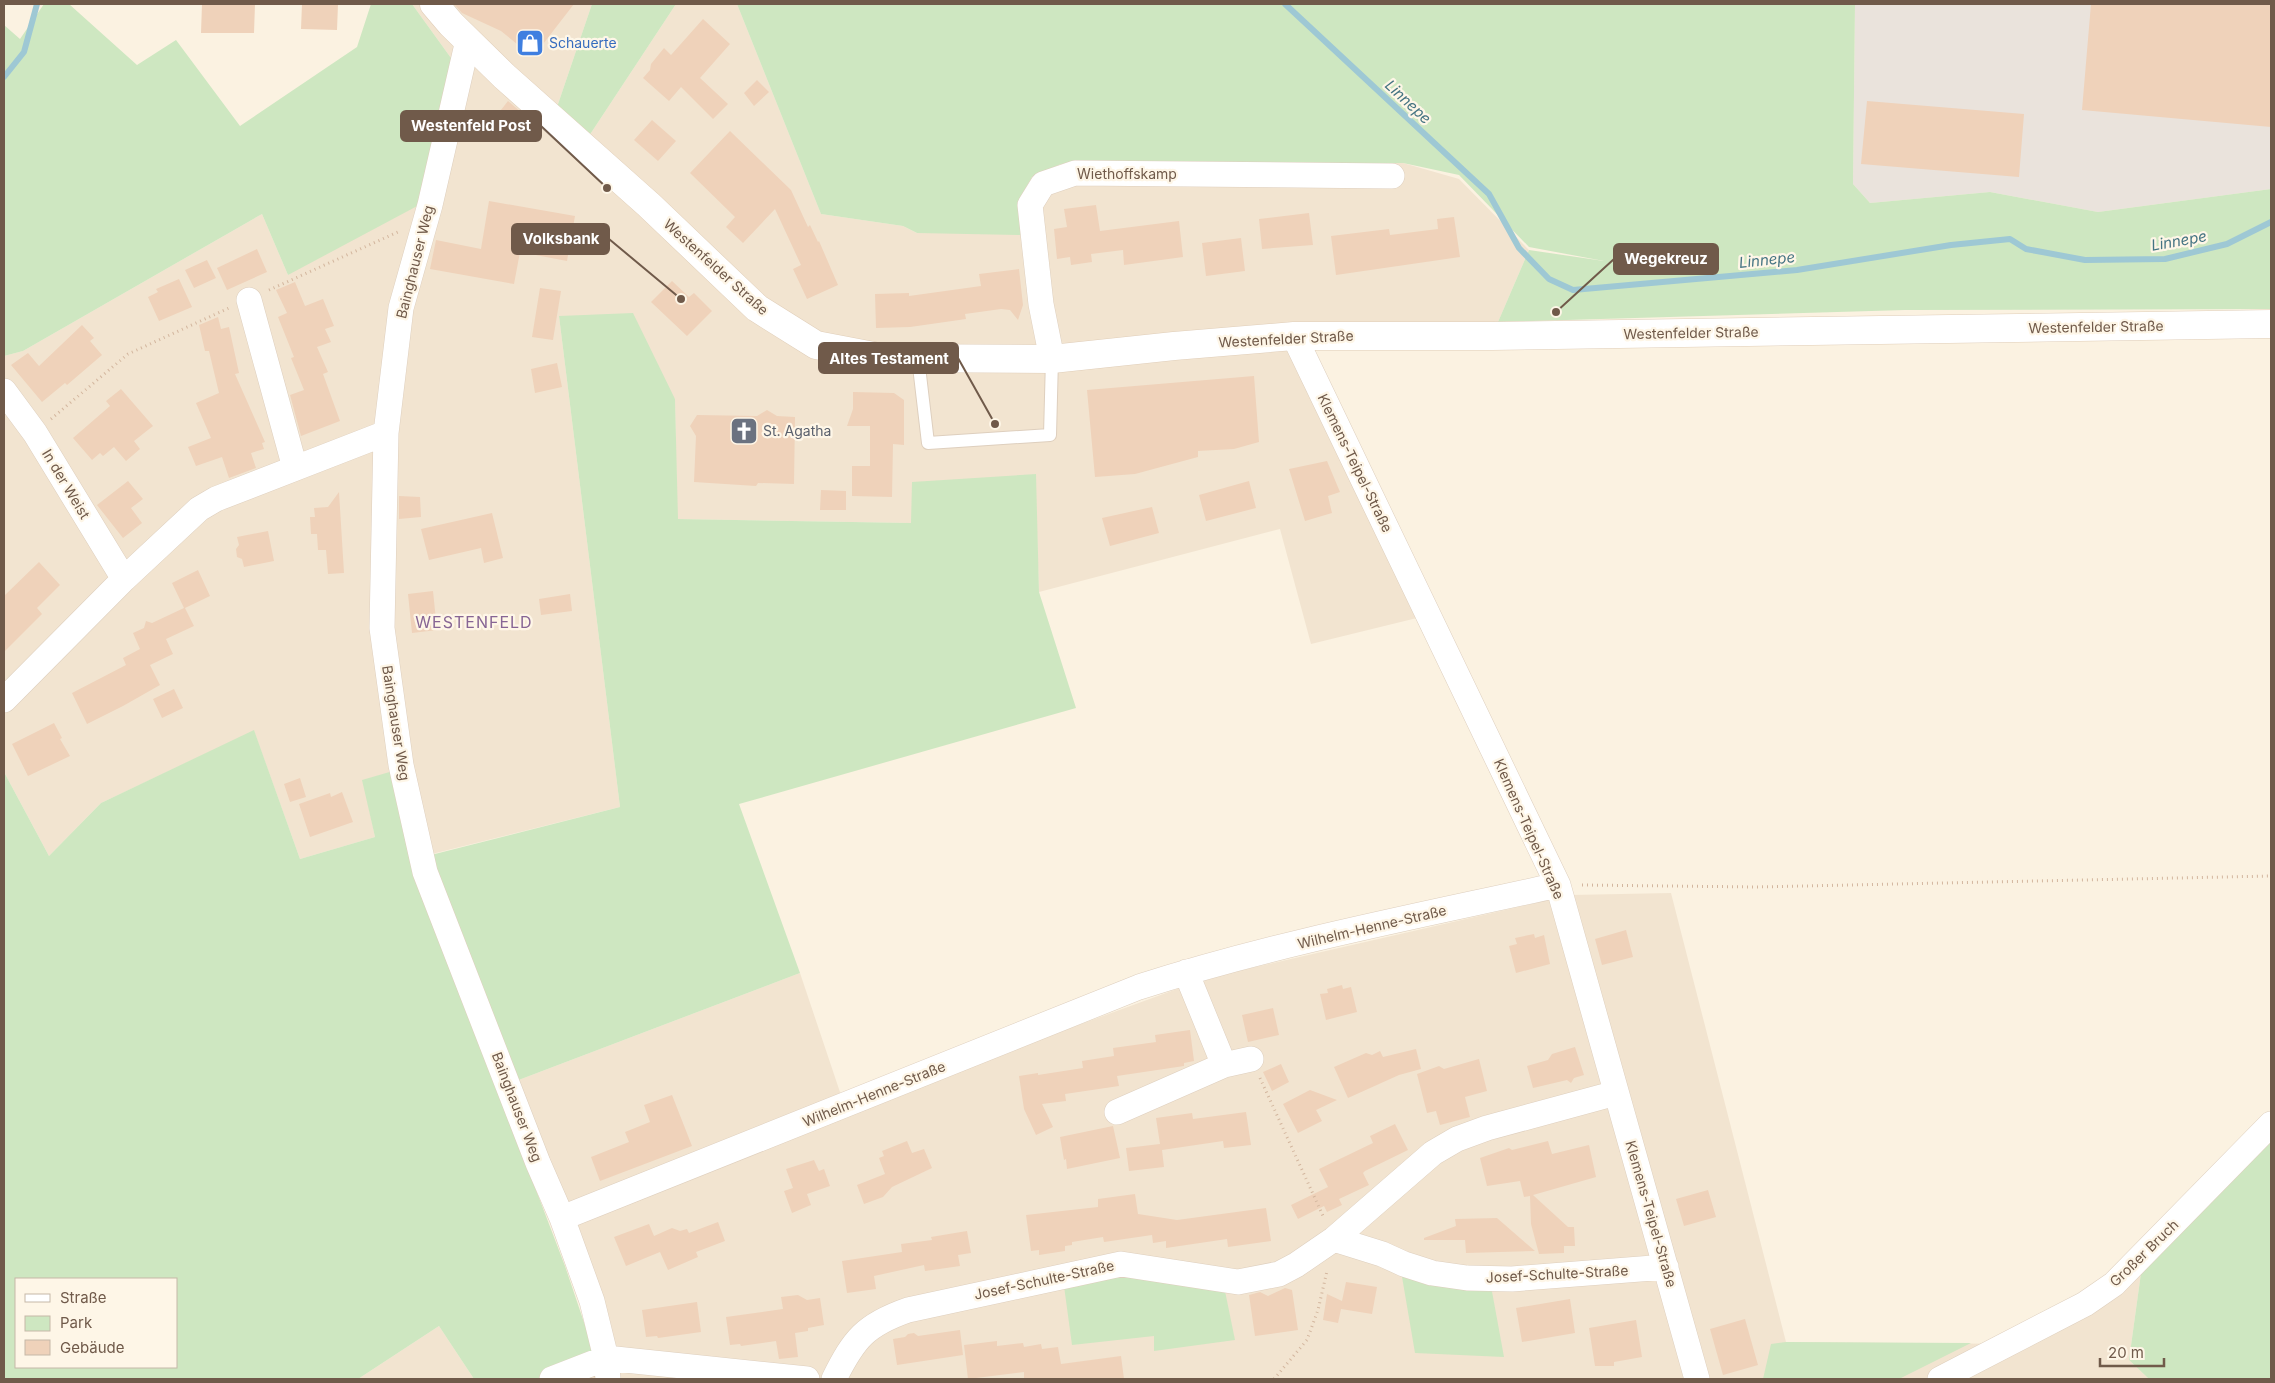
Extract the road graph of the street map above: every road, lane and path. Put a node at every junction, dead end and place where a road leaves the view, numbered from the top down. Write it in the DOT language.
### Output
graph roads {
  1 [pos="434,4"];
  2 [pos="468,40"];
  3 [pos="1392,176"];
  4 [pos="426,220"];
  5 [pos="249,300"];
  6 [pos="2271,324"];
  7 [pos="1294,336"];
  8 [pos="918,358"];
  9 [pos="1052,359"];
  10 [pos="4,391"];
  11 [pos="35,433"];
  12 [pos="386,433"];
  13 [pos="295,468"];
  14 [pos="124,579"];
  15 [pos="4,700"];
  16 [pos="2271,876"];
  17 [pos="1558,885"];
  18 [pos="1186,972"];
  19 [pos="1251,1060"];
  20 [pos="1224,1065"];
  21 [pos="1616,1093"];
  22 [pos="1117,1112"];
  23 [pos="2271,1124"];
  24 [pos="562,1218"];
  25 [pos="1334,1238"];
  26 [pos="1666,1267"];
  27 [pos="607,1369"];
  28 [pos="552,1379"];
  29 [pos="807,1379"];
  30 [pos="834,1379"];
  31 [pos="1274,1379"];
  32 [pos="1697,1379"];
  33 [pos="1940,1379"];
  1 -- 2 [label="main road, Westenfelder Straße"];
  2 -- 4 [label="street, Bainghauser Weg"];
  2 -- 8 [label="main road, Westenfelder Straße"];
  3 -- 9 [label="street, Wiethoffskamp"];
  4 -- 5 [label="path"];
  4 -- 12 [label="street, Bainghauser Weg"];
  5 -- 11 [label="path"];
  5 -- 13 [label="street"];
  6 -- 7 [label="main road, Westenfelder Straße"];
  7 -- 9 [label="main road, Westenfelder Straße"];
  7 -- 17 [label="street, Klemens-Teipel-Straße"];
  8 -- 9 [label="main road, Westenfelder Straße"];
  8 -- 9 [label="lane"];
  10 -- 11 [label="street, In der Weist"];
  11 -- 14 [label="street, In der Weist"];
  12 -- 13 [label="street"];
  12 -- 24 [label="street, Bainghauser Weg"];
  13 -- 14 [label="street"];
  14 -- 15 [label="street"];
  16 -- 17 [label="path"];
  17 -- 18 [label="street, Wilhelm-Henne-Straße"];
  17 -- 21 [label="street, Klemens-Teipel-Straße"];
  18 -- 20 [label="street"];
  18 -- 24 [label="street, Wilhelm-Henne-Straße"];
  19 -- 20 [label="street"];
  19 -- 25 [label="path"];
  20 -- 22 [label="street"];
  21 -- 25 [label="street, Josef-Schulte-Straße"];
  21 -- 26 [label="street, Klemens-Teipel-Straße"];
  23 -- 33 [label="street, Großer Bruch"];
  24 -- 27 [label="street, Bainghauser Weg"];
  25 -- 26 [label="street, Josef-Schulte-Straße"];
  25 -- 30 [label="street, Josef-Schulte-Straße"];
  25 -- 31 [label="path"];
  26 -- 32 [label="street, Klemens-Teipel-Straße"];
  27 -- 28 [label="street"];
  27 -- 29 [label="street"];
}
